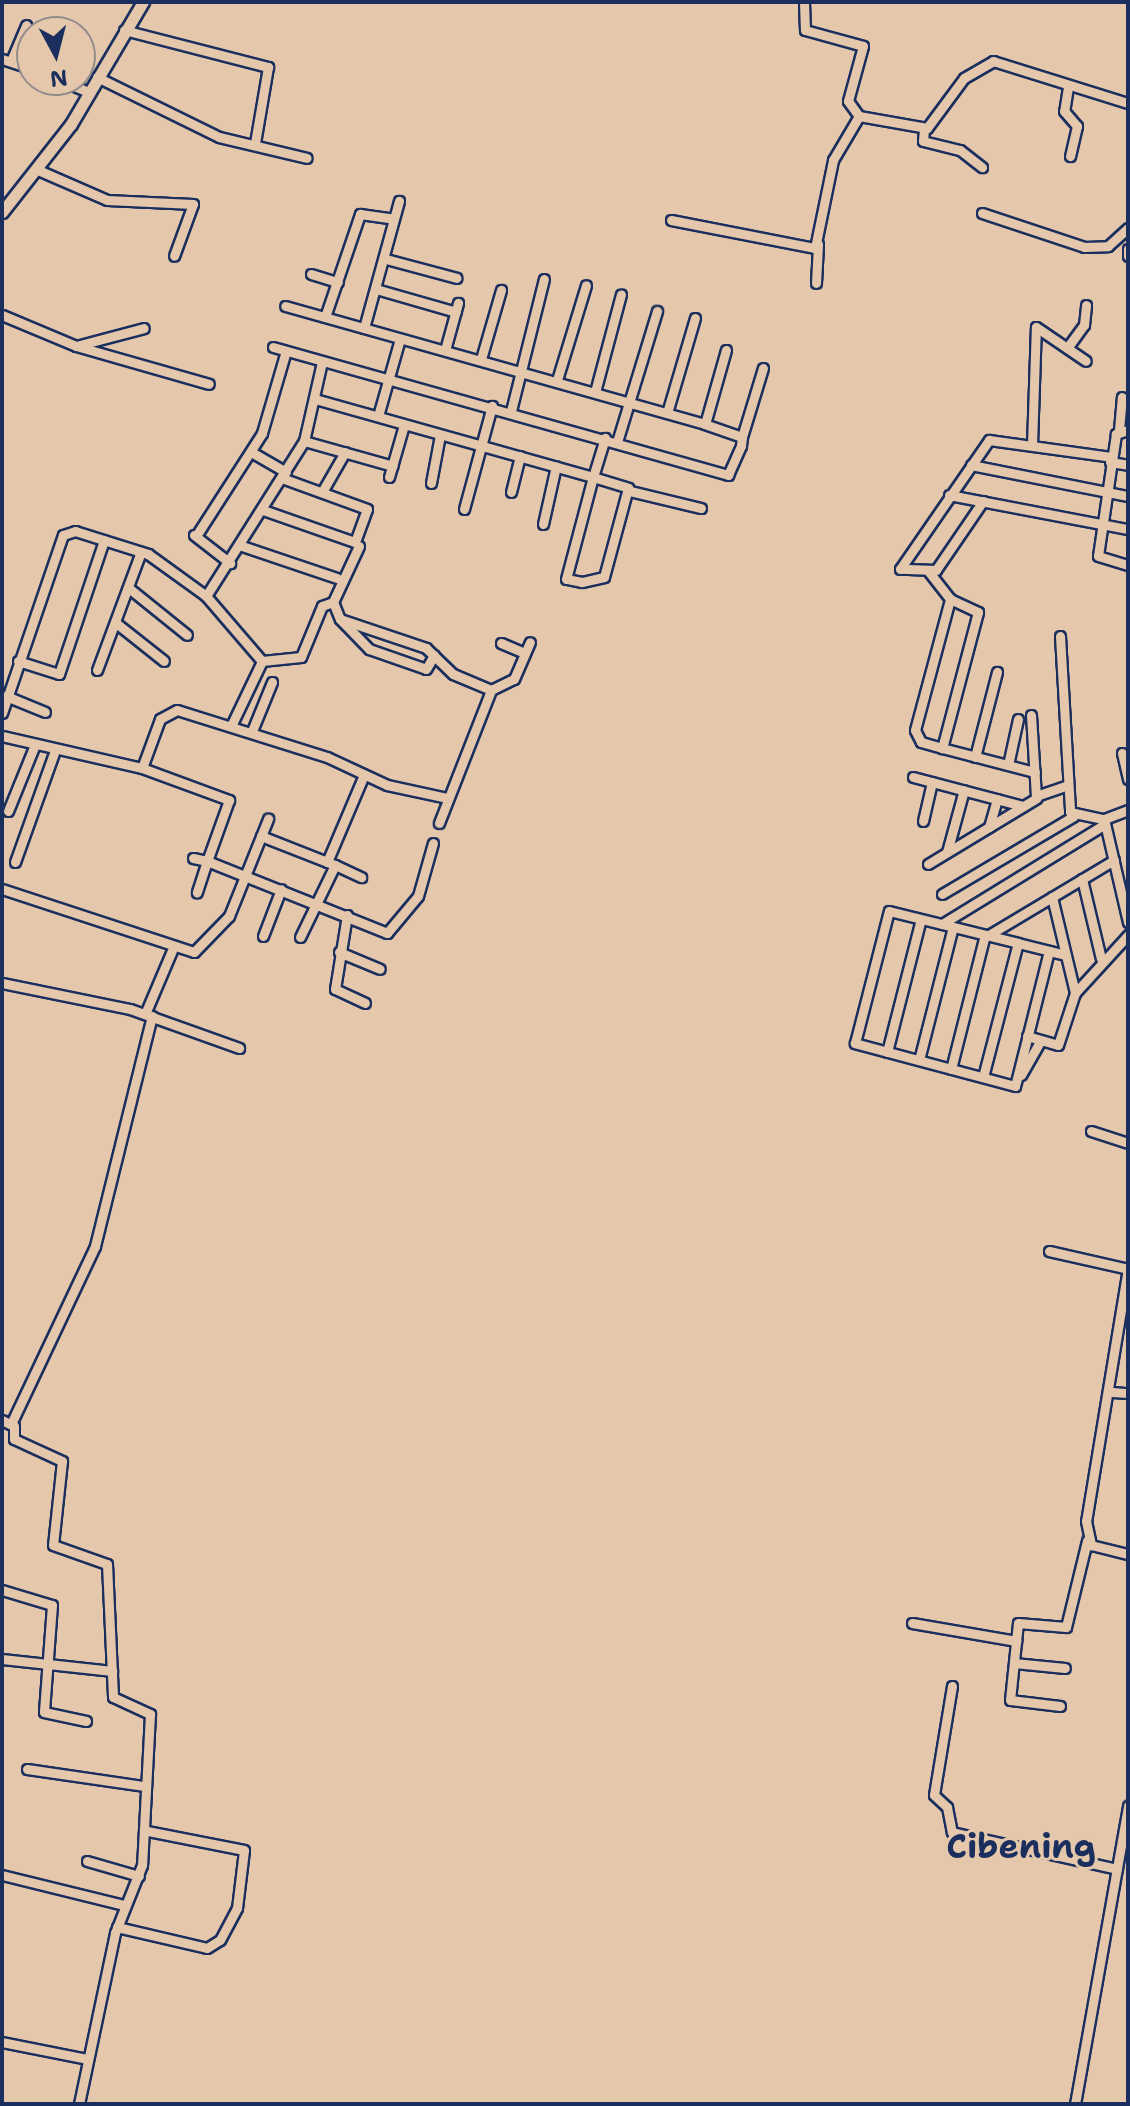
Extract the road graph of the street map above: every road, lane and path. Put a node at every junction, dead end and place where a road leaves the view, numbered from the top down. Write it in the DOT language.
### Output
graph roads {
  1 [pos="143,2"];
  2 [pos="804,2"];
  3 [pos="124,30"];
  4 [pos="16,42"];
  5 [pos="6,60"];
  6 [pos="97,77"];
  7 [pos="1068,87"];
  8 [pos="85,96"];
  9 [pos="1128,103"];
  10 [pos="859,116"];
  11 [pos="924,129"];
  12 [pos="255,143"];
  13 [pos="1070,156"];
  14 [pos="307,158"];
  15 [pos="982,167"];
  16 [pos="38,170"];
  17 [pos="399,201"];
  18 [pos="2,212"];
  19 [pos="982,213"];
  20 [pos="394,219"];
  21 [pos="671,220"];
  22 [pos="1128,228"];
  23 [pos="818,244"];
  24 [pos="1128,249"];
  25 [pos="174,256"];
  26 [pos="1128,256"];
  27 [pos="386,259"];
  28 [pos="311,274"];
  29 [pos="457,278"];
  30 [pos="544,279"];
  31 [pos="338,282"];
  32 [pos="816,283"];
  33 [pos="586,285"];
  34 [pos="376,289"];
  35 [pos="501,290"];
  36 [pos="621,294"];
  37 [pos="1086,305"];
  38 [pos="285,306"];
  39 [pos="657,311"];
  40 [pos="2,315"];
  41 [pos="325,317"];
  42 [pos="695,318"];
  43 [pos="144,328"];
  44 [pos="364,328"];
  45 [pos="400,339"];
  46 [pos="1070,344"];
  47 [pos="76,346"];
  48 [pos="273,347"];
  49 [pos="445,350"];
  50 [pos="726,350"];
  51 [pos="286,351"];
  52 [pos="481,359"];
  53 [pos="1086,361"];
  54 [pos="322,362"];
  55 [pos="763,368"];
  56 [pos="519,369"];
  57 [pos="391,378"];
  58 [pos="557,380"];
  59 [pos="209,384"];
  60 [pos="595,392"];
  61 [pos="1122,397"];
  62 [pos="315,399"];
  63 [pos="631,403"];
  64 [pos="492,406"];
  65 [pos="511,411"];
  66 [pos="667,413"];
  67 [pos="378,416"];
  68 [pos="705,424"];
  69 [pos="404,425"];
  70 [pos="1123,430"];
  71 [pos="440,435"];
  72 [pos="742,437"];
  73 [pos="605,438"];
  74 [pos="304,441"];
  75 [pos="617,442"];
  76 [pos="480,445"];
  77 [pos="1032,445"];
  78 [pos="345,452"];
  79 [pos="253,453"];
  80 [pos="520,456"];
  81 [pos="1111,460"];
  82 [pos="971,465"];
  83 [pos="1128,465"];
  84 [pos="556,466"];
  85 [pos="284,475"];
  86 [pos="593,477"];
  87 [pos="431,483"];
  88 [pos="630,491"];
  89 [pos="322,492"];
  90 [pos="511,492"];
  91 [pos="1108,493"];
  92 [pos="949,495"];
  93 [pos="1128,496"];
  94 [pos="983,501"];
  95 [pos="701,508"];
  96 [pos="464,509"];
  97 [pos="263,510"];
  98 [pos="543,524"];
  99 [pos="1104,524"];
  100 [pos="1128,529"];
  101 [pos="104,540"];
  102 [pos="242,546"];
  103 [pos="359,546"];
  104 [pos="141,552"];
  105 [pos="230,563"];
  106 [pos="1128,565"];
  107 [pos="929,572"];
  108 [pos="337,578"];
  109 [pos="130,589"];
  110 [pos="206,596"];
  111 [pos="950,599"];
  112 [pos="333,602"];
  113 [pos="340,619"];
  114 [pos="116,623"];
  115 [pos="375,630"];
  116 [pos="187,635"];
  117 [pos="1060,636"];
  118 [pos="398,637"];
  119 [pos="530,642"];
  120 [pos="501,643"];
  121 [pos="369,649"];
  122 [pos="525,653"];
  123 [pos="434,655"];
  124 [pos="390,657"];
  125 [pos="18,661"];
  126 [pos="164,661"];
  127 [pos="262,661"];
  128 [pos="97,670"];
  129 [pos="997,672"];
  130 [pos="272,682"];
  131 [pos="491,690"];
  132 [pos="6,696"];
  133 [pos="45,712"];
  134 [pos="2,713"];
  135 [pos="1031,715"];
  136 [pos="1018,719"];
  137 [pos="232,724"];
  138 [pos="252,731"];
  139 [pos="2,736"];
  140 [pos="34,747"];
  141 [pos="942,748"];
  142 [pos="54,753"];
  143 [pos="1122,753"];
  144 [pos="975,757"];
  145 [pos="1008,765"];
  146 [pos="142,768"];
  147 [pos="1035,772"];
  148 [pos="364,775"];
  149 [pos="913,777"];
  150 [pos="1128,779"];
  151 [pos="932,782"];
  152 [pos="1068,785"];
  153 [pos="964,790"];
  154 [pos="447,798"];
  155 [pos="1037,798"];
  156 [pos="997,799"];
  157 [pos="1023,806"];
  158 [pos="1128,810"];
  159 [pos="8,811"];
  160 [pos="1079,817"];
  161 [pos="268,819"];
  162 [pos="1102,820"];
  163 [pos="923,821"];
  164 [pos="439,823"];
  165 [pos="989,827"];
  166 [pos="261,836"];
  167 [pos="433,843"];
  168 [pos="947,852"];
  169 [pos="193,858"];
  170 [pos="1114,860"];
  171 [pos="207,861"];
  172 [pos="15,862"];
  173 [pos="331,863"];
  174 [pos="928,864"];
  175 [pos="244,875"];
  176 [pos="361,877"];
  177 [pos="1082,879"];
  178 [pos="2,889"];
  179 [pos="281,889"];
  180 [pos="197,892"];
  181 [pos="942,894"];
  182 [pos="1052,897"];
  183 [pos="316,903"];
  184 [pos="347,915"];
  185 [pos="921,919"];
  186 [pos="1128,922"];
  187 [pos="942,924"];
  188 [pos="953,927"];
  189 [pos="986,935"];
  190 [pos="1128,935"];
  191 [pos="263,936"];
  192 [pos="300,937"];
  193 [pos="1018,943"];
  194 [pos="173,948"];
  195 [pos="1049,951"];
  196 [pos="339,952"];
  197 [pos="1066,955"];
  198 [pos="1101,959"];
  199 [pos="380,969"];
  200 [pos="2,983"];
  201 [pos="1075,993"];
  202 [pos="365,1003"];
  203 [pos="149,1015"];
  204 [pos="1027,1036"];
  205 [pos="1041,1040"];
  206 [pos="239,1048"];
  207 [pos="887,1052"];
  208 [pos="919,1060"];
  209 [pos="951,1069"];
  210 [pos="983,1077"];
  211 [pos="1015,1086"];
  212 [pos="1091,1131"];
  213 [pos="1128,1143"];
  214 [pos="1049,1251"];
  215 [pos="1128,1269"];
  216 [pos="1112,1392"];
  217 [pos="1128,1393"];
  218 [pos="7,1422"];
  219 [pos="1087,1541"];
  220 [pos="1128,1554"];
  221 [pos="2,1590"];
  222 [pos="912,1623"];
  223 [pos="1016,1641"];
  224 [pos="2,1659"];
  225 [pos="1014,1663"];
  226 [pos="45,1664"];
  227 [pos="1065,1668"];
  228 [pos="112,1671"];
  229 [pos="952,1686"];
  230 [pos="1060,1706"];
  231 [pos="86,1721"];
  232 [pos="27,1769"];
  233 [pos="143,1786"];
  234 [pos="1128,1806"];
  235 [pos="147,1831"];
  236 [pos="87,1861"];
  237 [pos="1117,1869"];
  238 [pos="2,1875"];
  239 [pos="139,1876"];
  240 [pos="124,1905"];
  241 [pos="117,1927"];
  242 [pos="2,2042"];
  243 [pos="87,2059"];
  244 [pos="79,2104"];
  245 [pos="1075,2104"];
  1 -- 3 [label="street"];
  2 -- 10 [label="street"];
  3 -- 6 [label="street"];
  3 -- 12 [label="street"];
  4 -- 5 [label="street"];
  6 -- 12 [label="street"];
  7 -- 9 [label="street"];
  7 -- 11 [label="street"];
  7 -- 13 [label="street"];
  8 -- 16 [label="street"];
  10 -- 11 [label="street"];
  10 -- 23 [label="street"];
  11 -- 15 [label="street"];
  12 -- 14 [label="street"];
  16 -- 18 [label="street"];
  16 -- 25 [label="street"];
  17 -- 20 [label="street"];
  19 -- 22 [label="street"];
  20 -- 27 [label="street"];
  20 -- 31 [label="street"];
  21 -- 23 [label="street"];
  23 -- 32 [label="street"];
  24 -- 26 [label="street"];
  27 -- 29 [label="street"];
  27 -- 34 [label="street"];
  28 -- 31 [label="street"];
  30 -- 56 [label="street"];
  31 -- 41 [label="street"];
  33 -- 58 [label="street"];
  34 -- 44 [label="street"];
  34 -- 49 [label="street"];
  35 -- 52 [label="street"];
  36 -- 60 [label="street"];
  37 -- 46 [label="street"];
  38 -- 41 [label="street"];
  39 -- 63 [label="street"];
  40 -- 47 [label="street"];
  41 -- 44 [label="street"];
  42 -- 66 [label="street"];
  43 -- 47 [label="street"];
  44 -- 45 [label="street"];
  45 -- 49 [label="street"];
  45 -- 57 [label="street"];
  46 -- 53 [label="street"];
  46 -- 77 [label="street"];
  47 -- 59 [label="street"];
  48 -- 51 [label="street"];
  49 -- 52 [label="street"];
  50 -- 68 [label="street"];
  51 -- 54 [label="street"];
  51 -- 79 [label="street"];
  52 -- 56 [label="street"];
  54 -- 57 [label="street"];
  54 -- 62 [label="street"];
  55 -- 72 [label="street"];
  56 -- 58 [label="street"];
  56 -- 65 [label="street"];
  57 -- 64 [label="street"];
  57 -- 67 [label="street"];
  58 -- 60 [label="street"];
  60 -- 63 [label="street"];
  61 -- 70 [label="street"];
  62 -- 67 [label="street"];
  62 -- 74 [label="street"];
  63 -- 66 [label="street"];
  63 -- 75 [label="street"];
  64 -- 65 [label="street"];
  64 -- 76 [label="street"];
  65 -- 73 [label="street"];
  66 -- 68 [label="street"];
  67 -- 69 [label="street"];
  68 -- 72 [label="street"];
  69 -- 71 [label="street"];
  69 -- 78 [label="street"];
  70 -- 81 [label="street"];
  71 -- 76 [label="street"];
  71 -- 87 [label="street"];
  72 -- 75 [label="street"];
  73 -- 75 [label="street"];
  73 -- 86 [label="street"];
  74 -- 78 [label="street"];
  74 -- 85 [label="street"];
  76 -- 80 [label="street"];
  76 -- 96 [label="street"];
  77 -- 81 [label="street"];
  77 -- 82 [label="street"];
  78 -- 89 [label="street"];
  79 -- 85 [label="street"];
  79 -- 105 [label="street"];
  80 -- 84 [label="street"];
  80 -- 90 [label="street"];
  81 -- 83 [label="street"];
  81 -- 91 [label="street"];
  82 -- 91 [label="street"];
  82 -- 92 [label="street"];
  84 -- 86 [label="street"];
  84 -- 98 [label="street"];
  85 -- 89 [label="street"];
  85 -- 97 [label="street"];
  86 -- 88 [label="street"];
  86 -- 88 [label="street"];
  88 -- 95 [label="street"];
  89 -- 97 [label="street"];
  91 -- 93 [label="street"];
  91 -- 99 [label="street"];
  92 -- 94 [label="street"];
  92 -- 107 [label="street"];
  94 -- 99 [label="street"];
  94 -- 107 [label="street"];
  97 -- 102 [label="street"];
  99 -- 100 [label="street"];
  99 -- 106 [label="street"];
  101 -- 104 [label="street"];
  101 -- 125 [label="street"];
  101 -- 125 [label="street"];
  102 -- 105 [label="street"];
  102 -- 108 [label="street"];
  103 -- 112 [label="street"];
  104 -- 109 [label="street"];
  104 -- 110 [label="street"];
  105 -- 110 [label="street"];
  107 -- 111 [label="street"];
  109 -- 114 [label="street"];
  109 -- 116 [label="street"];
  110 -- 127 [label="street"];
  111 -- 141 [label="street"];
  111 -- 141 [label="street"];
  112 -- 113 [label="street"];
  112 -- 127 [label="street"];
  113 -- 115 [label="street"];
  113 -- 121 [label="street"];
  114 -- 126 [label="street"];
  114 -- 128 [label="street"];
  115 -- 118 [label="street"];
  115 -- 121 [label="street"];
  117 -- 152 [label="street"];
  118 -- 123 [label="street"];
  118 -- 124 [label="street"];
  119 -- 122 [label="street"];
  120 -- 122 [label="street"];
  121 -- 124 [label="street"];
  122 -- 131 [label="street"];
  123 -- 124 [label="street"];
  123 -- 131 [label="street"];
  125 -- 132 [label="street"];
  127 -- 137 [label="street"];
  129 -- 144 [label="street"];
  130 -- 138 [label="street"];
  131 -- 154 [label="street"];
  132 -- 133 [label="street"];
  132 -- 134 [label="street"];
  135 -- 147 [label="street"];
  136 -- 145 [label="street"];
  137 -- 138 [label="street"];
  137 -- 146 [label="street"];
  138 -- 148 [label="street"];
  139 -- 140 [label="street"];
  140 -- 142 [label="street"];
  140 -- 159 [label="street"];
  141 -- 144 [label="street"];
  142 -- 146 [label="street"];
  142 -- 172 [label="street"];
  143 -- 150 [label="street"];
  144 -- 145 [label="street"];
  145 -- 147 [label="street"];
  146 -- 171 [label="street"];
  147 -- 155 [label="street"];
  148 -- 154 [label="street"];
  148 -- 173 [label="street"];
  149 -- 151 [label="street"];
  151 -- 153 [label="street"];
  151 -- 163 [label="street"];
  152 -- 155 [label="street"];
  152 -- 160 [label="street"];
  153 -- 156 [label="street"];
  153 -- 168 [label="street"];
  154 -- 164 [label="street"];
  155 -- 157 [label="street"];
  156 -- 157 [label="street"];
  156 -- 165 [label="street"];
  157 -- 165 [label="street"];
  158 -- 162 [label="street"];
  160 -- 162 [label="street"];
  160 -- 181 [label="street"];
  161 -- 166 [label="street"];
  162 -- 170 [label="street"];
  162 -- 187 [label="street"];
  165 -- 168 [label="street"];
  166 -- 173 [label="street"];
  166 -- 175 [label="street"];
  167 -- 184 [label="street"];
  168 -- 174 [label="street"];
  169 -- 171 [label="street"];
  170 -- 177 [label="street"];
  170 -- 186 [label="street"];
  171 -- 175 [label="street"];
  171 -- 180 [label="street"];
  173 -- 176 [label="street"];
  173 -- 183 [label="street"];
  175 -- 179 [label="street"];
  175 -- 194 [label="street"];
  177 -- 182 [label="street"];
  177 -- 198 [label="street"];
  178 -- 194 [label="street"];
  179 -- 183 [label="street"];
  179 -- 191 [label="street"];
  182 -- 189 [label="street"];
  182 -- 197 [label="street"];
  183 -- 184 [label="street"];
  183 -- 192 [label="street"];
  184 -- 196 [label="street"];
  185 -- 187 [label="street"];
  185 -- 207 [label="street"];
  185 -- 207 [label="street"];
  187 -- 188 [label="street"];
  188 -- 189 [label="street"];
  188 -- 208 [label="street"];
  189 -- 193 [label="street"];
  189 -- 209 [label="street"];
  190 -- 198 [label="street"];
  193 -- 195 [label="street"];
  193 -- 210 [label="street"];
  194 -- 203 [label="street"];
  195 -- 197 [label="street"];
  195 -- 204 [label="street"];
  196 -- 199 [label="street"];
  196 -- 202 [label="street"];
  197 -- 201 [label="street"];
  198 -- 201 [label="street"];
  200 -- 203 [label="street"];
  201 -- 205 [label="street"];
  203 -- 206 [label="street"];
  203 -- 218 [label="street"];
  204 -- 205 [label="street"];
  204 -- 211 [label="street"];
  205 -- 211 [label="street"];
  207 -- 208 [label="street"];
  208 -- 209 [label="street"];
  209 -- 210 [label="street"];
  210 -- 211 [label="street"];
  212 -- 213 [label="street"];
  214 -- 215 [label="street"];
  215 -- 216 [label="street"];
  216 -- 217 [label="street"];
  216 -- 219 [label="street"];
  218 -- 228 [label="street"];
  219 -- 220 [label="street"];
  219 -- 223 [label="street"];
  221 -- 226 [label="street"];
  222 -- 223 [label="street"];
  223 -- 225 [label="street"];
  224 -- 226 [label="street"];
  225 -- 227 [label="street"];
  225 -- 230 [label="street"];
  226 -- 228 [label="street"];
  226 -- 231 [label="street"];
  228 -- 233 [label="street"];
  229 -- 237 [label="street"];
  232 -- 233 [label="street"];
  233 -- 235 [label="street"];
  234 -- 237 [label="street"];
  235 -- 239 [label="street"];
  235 -- 241 [label="street"];
  236 -- 239 [label="street"];
  237 -- 245 [label="street"];
  238 -- 240 [label="street"];
  239 -- 240 [label="street"];
  240 -- 241 [label="street"];
  241 -- 243 [label="street"];
  242 -- 243 [label="street"];
  243 -- 244 [label="street"];
}
